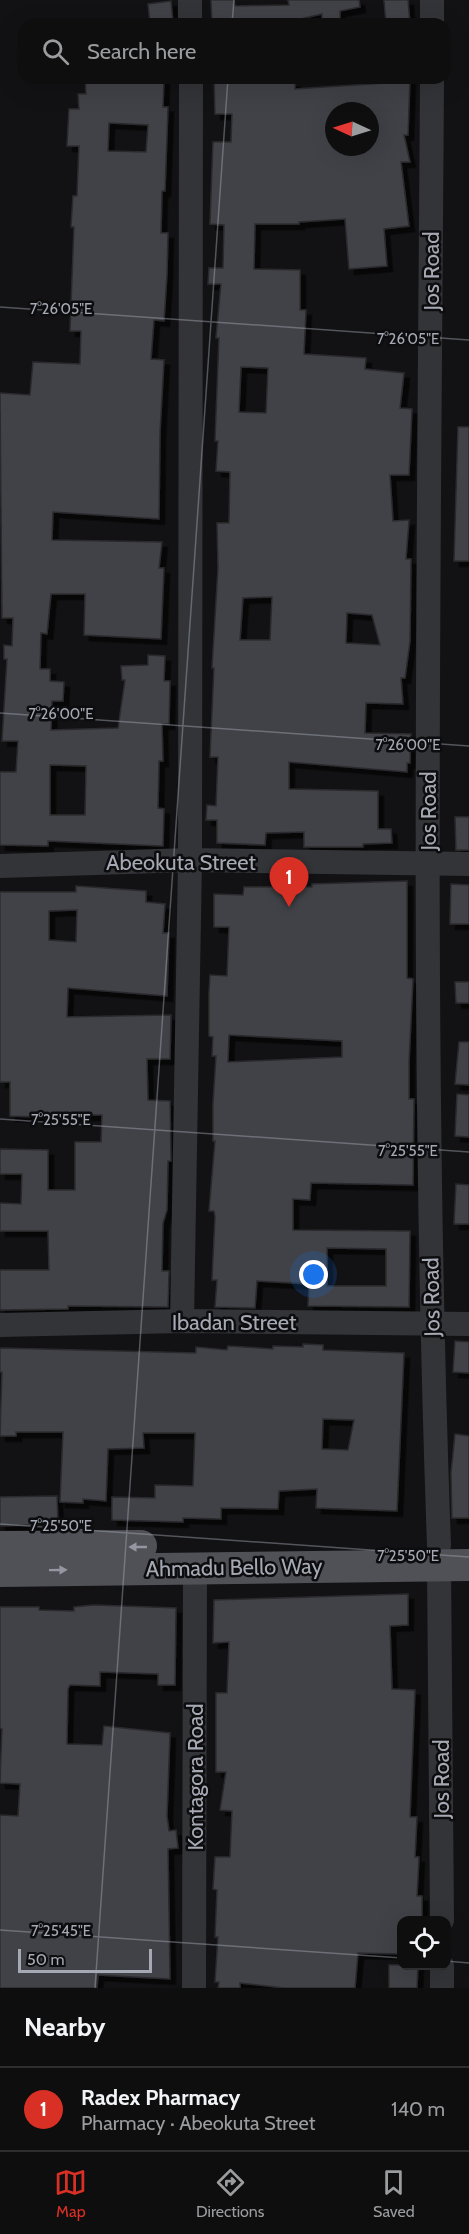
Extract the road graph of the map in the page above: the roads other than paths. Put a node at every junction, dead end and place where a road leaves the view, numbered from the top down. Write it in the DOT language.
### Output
graph roads {
  1 [pos="190,0"];
  2 [pos="432,0"];
  3 [pos="190,18"];
  4 [pos="432,18"];
  5 [pos="191,84"];
  6 [pos="432,84"];
  7 [pos="190,860"];
  8 [pos="469,864"];
  9 [pos="428,865"];
  10 [pos="0,866"];
  11 [pos="182,1321"];
  12 [pos="431,1324"];
  13 [pos="469,1324"];
  14 [pos="0,1325"];
  15 [pos="0,1547"];
  16 [pos="454,1555"];
  17 [pos="195,1567"];
  18 [pos="0,1571"];
  19 [pos="442,1916"];
  20 [pos="442,1970"];
  21 [pos="194,1988"];
  22 [pos="442,1988"];
  1 -- 3 [label="street"];
  2 -- 4 [label="street"];
  5 -- 7 [label="street"];
  6 -- 9 [label="street, Jos Road"];
  7 -- 9 [label="street, Abeokuta Street"];
  7 -- 10 [label="street, Abeokuta Street"];
  7 -- 11 [label="street"];
  8 -- 9 [label="street, Abeokuta Street"];
  9 -- 12 [label="street, Jos Road"];
  11 -- 12 [label="street, Ibadan Street"];
  11 -- 14 [label="street, Ibadan Street"];
  12 -- 13 [label="street, Ibadan Street"];
  12 -- 16 [label="street, Jos Road"];
  16 -- 15 [label="main road, Ahmadu Bello Way, one-way"];
  16 -- 17 [label="main road, Ahmadu Bello Way"];
  16 -- 19 [label="street, Jos Road"];
  18 -- 17 [label="main road, Ahmadu Bello Way, one-way"];
  17 -- 21 [label="street, Kontagora Road"];
  20 -- 22 [label="street"];
}
